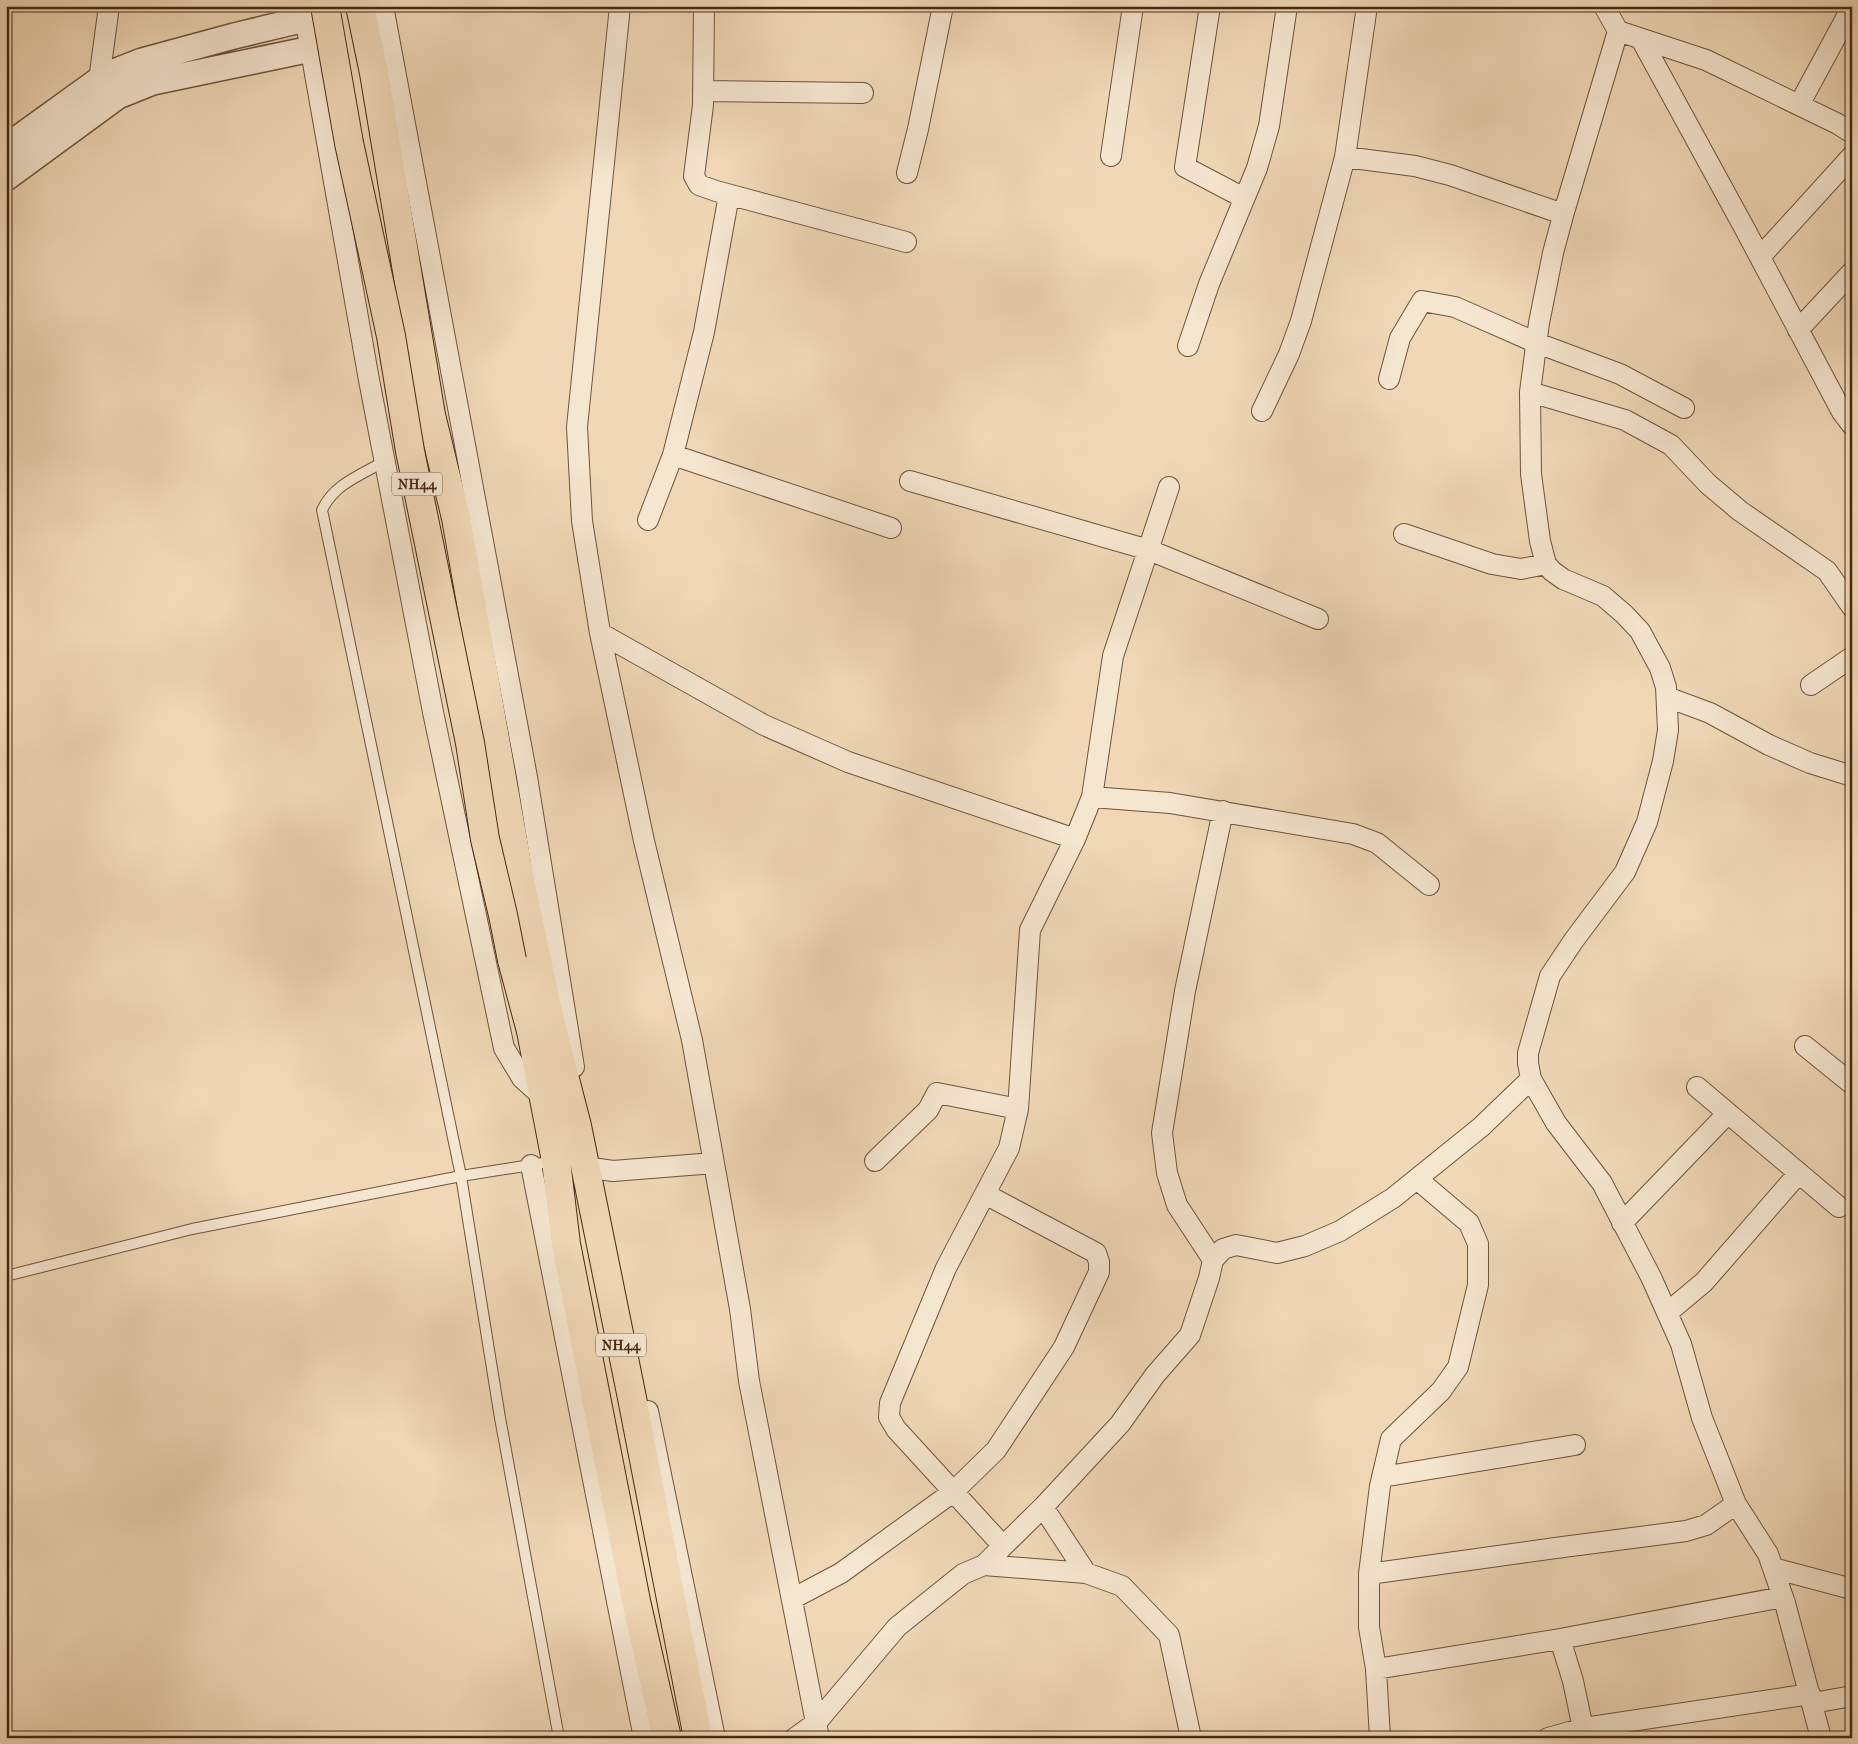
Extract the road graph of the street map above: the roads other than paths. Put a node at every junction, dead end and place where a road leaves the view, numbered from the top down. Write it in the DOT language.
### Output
graph roads {
  1 [pos="109,6"];
  2 [pos="360,6"];
  3 [pos="383,6"];
  4 [pos="620,6"];
  5 [pos="704,6"];
  6 [pos="943,6"];
  7 [pos="1133,6"];
  8 [pos="1210,6"];
  9 [pos="1287,6"];
  10 [pos="1368,6"];
  11 [pos="1604,6"];
  12 [pos="1852,7"];
  13 [pos="315,9"];
  14 [pos="1618,31"];
  15 [pos="1641,39"];
  16 [pos="310,49"];
  17 [pos="99,80"];
  18 [pos="703,90"];
  19 [pos="863,93"];
  20 [pos="118,96"];
  21 [pos="1799,105"];
  22 [pos="1852,133"];
  23 [pos="6,147"];
  24 [pos="1111,156"];
  25 [pos="1852,156"];
  26 [pos="1345,157"];
  27 [pos="907,173"];
  28 [pos="6,178"];
  29 [pos="729,195"];
  30 [pos="1244,198"];
  31 [pos="1563,214"];
  32 [pos="906,242"];
  33 [pos="1760,257"];
  34 [pos="1852,272"];
  35 [pos="1798,330"];
  36 [pos="1537,343"];
  37 [pos="1188,346"];
  38 [pos="1389,379"];
  39 [pos="1530,392"];
  40 [pos="1684,408"];
  41 [pos="1262,411"];
  42 [pos="1848,413"];
  43 [pos="673,455"];
  44 [pos="385,462"];
  45 [pos="910,481"];
  46 [pos="1169,487"];
  47 [pos="648,520"];
  48 [pos="891,528"];
  49 [pos="1404,534"];
  50 [pos="1149,550"];
  51 [pos="1546,564"];
  52 [pos="1852,607"];
  53 [pos="1318,619"];
  54 [pos="600,633"];
  55 [pos="1852,657"];
  56 [pos="1811,685"];
  57 [pos="1667,697"];
  58 [pos="1852,776"];
  59 [pos="1092,797"];
  60 [pos="1223,811"];
  61 [pos="1075,840"];
  62 [pos="1430,885"];
  63 [pos="524,957"];
  64 [pos="1805,1046"];
  65 [pos="1531,1079"];
  66 [pos="1852,1084"];
  67 [pos="1697,1087"];
  68 [pos="543,1097"];
  69 [pos="1018,1109"];
  70 [pos="1728,1113"];
  71 [pos="875,1161"];
  72 [pos="543,1163"];
  73 [pos="714,1163"];
  74 [pos="592,1168"];
  75 [pos="1799,1173"];
  76 [pos="461,1176"];
  77 [pos="1417,1179"];
  78 [pos="985,1194"];
  79 [pos="1839,1207"];
  80 [pos="1622,1223"];
  81 [pos="1213,1260"];
  82 [pos="6,1276"];
  83 [pos="1667,1312"];
  84 [pos="1575,1445"];
  85 [pos="1382,1477"];
  86 [pos="953,1492"];
  87 [pos="1736,1504"];
  88 [pos="1043,1507"];
  89 [pos="1003,1546"];
  90 [pos="984,1565"];
  91 [pos="1773,1568"];
  92 [pos="1086,1573"];
  93 [pos="1369,1574"];
  94 [pos="1852,1589"];
  95 [pos="1783,1597"];
  96 [pos="792,1599"];
  97 [pos="1560,1639"];
  98 [pos="1376,1669"];
  99 [pos="1852,1696"];
  100 [pos="1812,1698"];
  101 [pos="817,1730"];
  102 [pos="1584,1733"];
  103 [pos="559,1738"];
  104 [pos="644,1738"];
  105 [pos="667,1738"];
  106 [pos="698,1738"];
  107 [pos="715,1738"];
  108 [pos="795,1738"];
  109 [pos="1191,1738"];
  110 [pos="1380,1738"];
  111 [pos="1548,1738"];
  112 [pos="1821,1738"];
  1 -- 17 [label="street"];
  2 -- 63 [label="highway, NH44"];
  3 -- 74 [label="street"];
  4 -- 54 [label="street"];
  5 -- 18 [label="street"];
  6 -- 27 [label="street"];
  7 -- 24 [label="street"];
  8 -- 30 [label="street"];
  9 -- 30 [label="street"];
  10 -- 26 [label="street"];
  11 -- 14 [label="street"];
  12 -- 21 [label="street"];
  13 -- 16 [label="street"];
  13 -- 17 [label="street"];
  13 -- 63 [label="highway, NH44, bridge"];
  14 -- 15 [label="street"];
  14 -- 31 [label="street"];
  15 -- 21 [label="street"];
  15 -- 33 [label="street"];
  16 -- 20 [label="street"];
  16 -- 44 [label="street"];
  17 -- 20 [label="street"];
  17 -- 23 [label="street"];
  18 -- 19 [label="street"];
  18 -- 29 [label="street"];
  20 -- 28 [label="street"];
  21 -- 22 [label="street"];
  25 -- 33 [label="street"];
  26 -- 31 [label="street"];
  26 -- 41 [label="street"];
  29 -- 32 [label="street"];
  29 -- 43 [label="street"];
  30 -- 37 [label="street"];
  31 -- 36 [label="street"];
  33 -- 35 [label="street"];
  34 -- 35 [label="street"];
  35 -- 42 [label="street"];
  36 -- 38 [label="street"];
  36 -- 39 [label="street"];
  36 -- 40 [label="street"];
  39 -- 51 [label="street"];
  39 -- 52 [label="street"];
  43 -- 47 [label="street"];
  43 -- 48 [label="street"];
  44 -- 68 [label="street"];
  44 -- 76 [label="lane"];
  45 -- 50 [label="street"];
  46 -- 50 [label="street"];
  49 -- 51 [label="street"];
  50 -- 53 [label="street"];
  50 -- 59 [label="street"];
  51 -- 57 [label="street"];
  54 -- 61 [label="street"];
  54 -- 73 [label="street"];
  55 -- 56 [label="street"];
  57 -- 58 [label="street"];
  57 -- 65 [label="street"];
  59 -- 60 [label="street"];
  59 -- 61 [label="street"];
  60 -- 62 [label="street"];
  60 -- 81 [label="street"];
  61 -- 69 [label="street"];
  63 -- 68 [label="highway, NH44"];
  63 -- 74 [label="highway, NH44"];
  64 -- 66 [label="street"];
  65 -- 77 [label="street"];
  65 -- 80 [label="street"];
  67 -- 70 [label="street"];
  68 -- 72 [label="highway, NH44"];
  69 -- 71 [label="street"];
  69 -- 78 [label="street"];
  70 -- 75 [label="street"];
  70 -- 80 [label="street"];
  72 -- 76 [label="lane"];
  72 -- 104 [label="street"];
  72 -- 105 [label="highway, NH44"];
  73 -- 74 [label="street"];
  73 -- 96 [label="street"];
  74 -- 106 [label="highway, NH44"];
  74 -- 107 [label="street"];
  75 -- 79 [label="street"];
  75 -- 83 [label="street"];
  76 -- 82 [label="lane"];
  76 -- 103 [label="lane"];
  77 -- 81 [label="street"];
  77 -- 85 [label="street"];
  78 -- 86 [label="street"];
  78 -- 86 [label="street"];
  80 -- 83 [label="street"];
  81 -- 88 [label="street"];
  83 -- 87 [label="street"];
  84 -- 85 [label="street"];
  85 -- 93 [label="street"];
  86 -- 89 [label="street"];
  86 -- 96 [label="street"];
  87 -- 91 [label="street"];
  87 -- 93 [label="street"];
  88 -- 89 [label="street"];
  88 -- 92 [label="street"];
  89 -- 90 [label="street"];
  90 -- 92 [label="street"];
  90 -- 101 [label="street"];
  91 -- 94 [label="street"];
  91 -- 95 [label="street"];
  92 -- 109 [label="street"];
  93 -- 98 [label="street"];
  95 -- 97 [label="street"];
  95 -- 100 [label="street"];
  96 -- 101 [label="street"];
  97 -- 98 [label="street"];
  97 -- 102 [label="street"];
  98 -- 110 [label="street"];
  99 -- 100 [label="street"];
  100 -- 102 [label="street"];
  100 -- 112 [label="street"];
  101 -- 108 [label="street"];
  102 -- 111 [label="street"];
}
